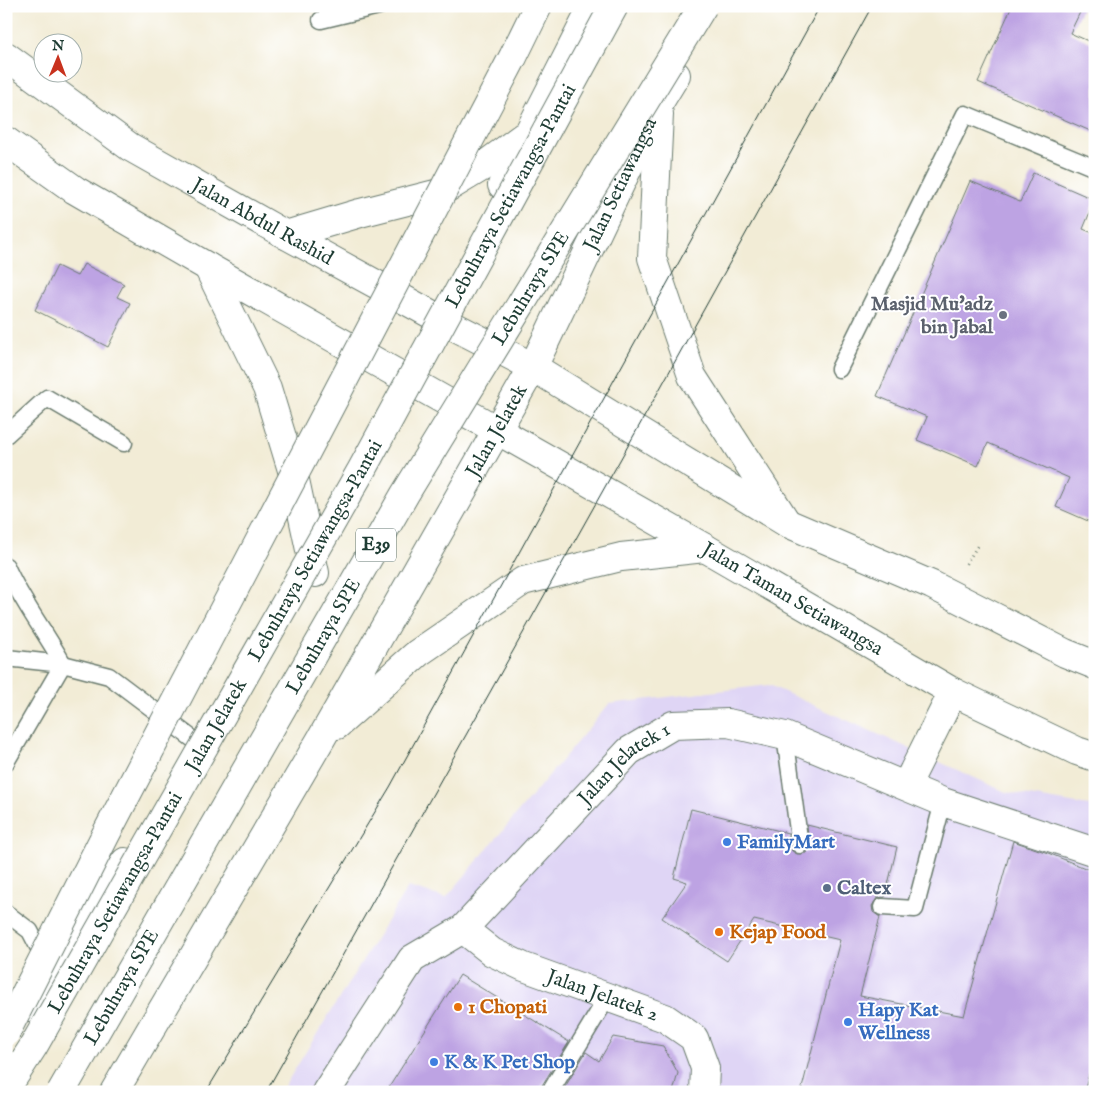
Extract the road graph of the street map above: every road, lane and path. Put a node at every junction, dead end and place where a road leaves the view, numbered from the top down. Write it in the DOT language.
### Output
graph roads {
  1 [pos="379,6"];
  2 [pos="538,6"];
  3 [pos="594,6"];
  4 [pos="614,6"];
  5 [pos="702,6"];
  6 [pos="715,6"];
  7 [pos="321,20"];
  8 [pos="7,60"];
  9 [pos="659,103"];
  10 [pos="528,133"];
  11 [pos="6,141"];
  12 [pos="1095,168"];
  13 [pos="286,235"];
  14 [pos="208,267"];
  15 [pos="438,318"];
  16 [pos="533,367"];
  17 [pos="839,369"];
  18 [pos="419,386"];
  19 [pos="497,429"];
  20 [pos="6,435"];
  21 [pos="124,443"];
  22 [pos="787,523"];
  23 [pos="978,544"];
  24 [pos="705,548"];
  25 [pos="966,564"];
  26 [pos="6,566"];
  27 [pos="315,572"];
  28 [pos="6,658"];
  29 [pos="63,664"];
  30 [pos="1095,665"];
  31 [pos="953,692"];
  32 [pos="786,736"];
  33 [pos="321,739"];
  34 [pos="202,746"];
  35 [pos="1095,757"];
  36 [pos="6,762"];
  37 [pos="906,786"];
  38 [pos="943,802"];
  39 [pos="800,845"];
  40 [pos="1095,852"];
  41 [pos="882,907"];
  42 [pos="6,913"];
  43 [pos="463,929"];
  44 [pos="52,973"];
  45 [pos="607,998"];
  46 [pos="6,1032"];
  47 [pos="6,1037"];
  48 [pos="6,1089"];
  49 [pos="61,1092"];
  50 [pos="114,1092"];
  51 [pos="326,1092"];
  52 [pos="550,1092"];
  53 [pos="704,1092"];
  1 -- 7 [label="lane"];
  2 -- 46 [label="main road, bridge"];
  3 -- 10 [label="main road"];
  4 -- 48 [label="main road, Lebuhraya Setiawangsa–Pantai, bridge"];
  5 -- 49 [label="main road, Lebuhraya SPE / E39, bridge"];
  6 -- 9 [label="main road, Jalan Setiawangsa"];
  8 -- 13 [label="main road, Jalan Abdul Rashid"];
  9 -- 16 [label="main road, Jalan Setiawangsa"];
  9 -- 22 [label="main road"];
  10 -- 13 [label="main road"];
  10 -- 15 [label="main road"];
  11 -- 14 [label="main road"];
  12 -- 17 [label="lane"];
  13 -- 15 [label="main road, Jalan Abdul Rashid"];
  14 -- 18 [label="main road"];
  14 -- 27 [label="main road"];
  15 -- 16 [label="main road, Jalan Abdul Rashid"];
  15 -- 18 [label="main road, Jalan Jelatek"];
  16 -- 19 [label="main road, Jalan Jelatek"];
  16 -- 22 [label="main road"];
  18 -- 19 [label="main road"];
  18 -- 27 [label="main road, Jalan Jelatek"];
  19 -- 24 [label="main road, Jalan Taman Setiawangsa"];
  19 -- 33 [label="main road, Jalan Jelatek"];
  20 -- 21 [label="lane"];
  22 -- 30 [label="main road"];
  23 -- 25 [label="path"];
  24 -- 31 [label="main road, Jalan Taman Setiawangsa"];
  24 -- 33 [label="main road"];
  26 -- 29 [label="lane"];
  27 -- 34 [label="main road, Jalan Jelatek"];
  28 -- 29 [label="lane"];
  29 -- 34 [label="lane"];
  29 -- 36 [label="lane"];
  31 -- 35 [label="main road, Jalan Taman Setiawangsa"];
  31 -- 37 [label="main road"];
  32 -- 37 [label="main road, Jalan Jelatek 1"];
  32 -- 39 [label="lane"];
  32 -- 43 [label="main road, Jalan Jelatek 1"];
  33 -- 50 [label="main road, Jalan Jelatek"];
  34 -- 44 [label="main road, Jalan Jelatek"];
  37 -- 38 [label="main road, Jalan Jelatek 1"];
  38 -- 40 [label="main road, Jalan Jelatek 1"];
  38 -- 41 [label="lane"];
  42 -- 44 [label="lane"];
  43 -- 45 [label="main road, Jalan Jelatek 2"];
  43 -- 51 [label="main road, Jalan Jelatek 1"];
  44 -- 47 [label="main road, Jalan Jelatek"];
  45 -- 52 [label="lane"];
  45 -- 53 [label="main road, Jalan Jelatek 2"];
}
